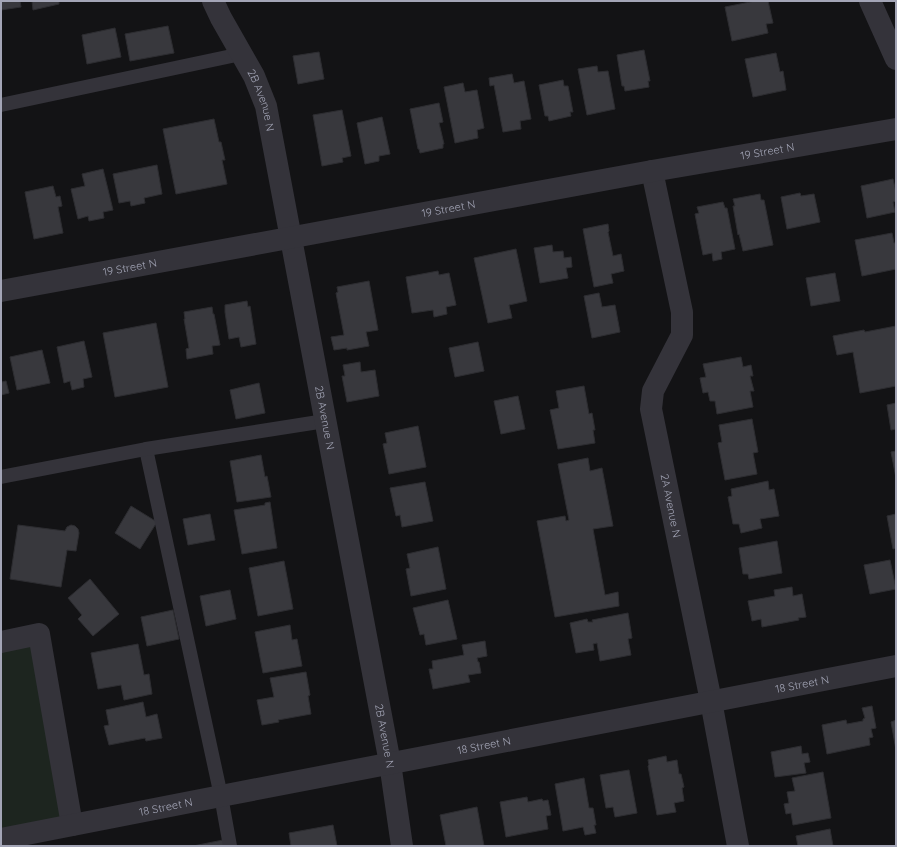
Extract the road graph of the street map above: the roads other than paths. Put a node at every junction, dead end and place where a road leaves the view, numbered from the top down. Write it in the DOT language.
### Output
graph roads {
  1 [pos="214,1"];
  2 [pos="870,1"];
  3 [pos="241,54"];
  4 [pos="896,59"];
  5 [pos="1,105"];
  6 [pos="896,129"];
  7 [pos="652,171"];
  8 [pos="291,238"];
  9 [pos="1,291"];
  10 [pos="325,421"];
  11 [pos="146,449"];
  12 [pos="1,478"];
  13 [pos="1,642"];
  14 [pos="896,666"];
  15 [pos="711,702"];
  16 [pos="390,763"];
  17 [pos="221,796"];
  18 [pos="72,825"];
  19 [pos="1,839"];
  20 [pos="230,846"];
  21 [pos="402,846"];
  22 [pos="738,846"];
  1 -- 3 [label="street, 2B Avenue N"];
  2 -- 4 [label="street"];
  3 -- 5 [label="lane"];
  3 -- 8 [label="street, 2B Avenue N"];
  6 -- 7 [label="street, 19 Street N"];
  7 -- 8 [label="street, 19 Street N"];
  7 -- 15 [label="street, 2A Avenue N"];
  8 -- 9 [label="street, 19 Street N"];
  8 -- 10 [label="street, 2B Avenue N"];
  10 -- 11 [label="lane"];
  10 -- 16 [label="street, 2B Avenue N"];
  11 -- 12 [label="lane"];
  11 -- 17 [label="lane"];
  13 -- 18 [label="street"];
  14 -- 15 [label="street, 18 Street N"];
  15 -- 16 [label="street, 18 Street N"];
  15 -- 22 [label="street, 2A Avenue N"];
  16 -- 17 [label="street, 18 Street N"];
  16 -- 21 [label="street, 2B Avenue N"];
  17 -- 18 [label="street, 18 Street N"];
  17 -- 20 [label="lane"];
  18 -- 19 [label="street, 18 Street N"];
}
